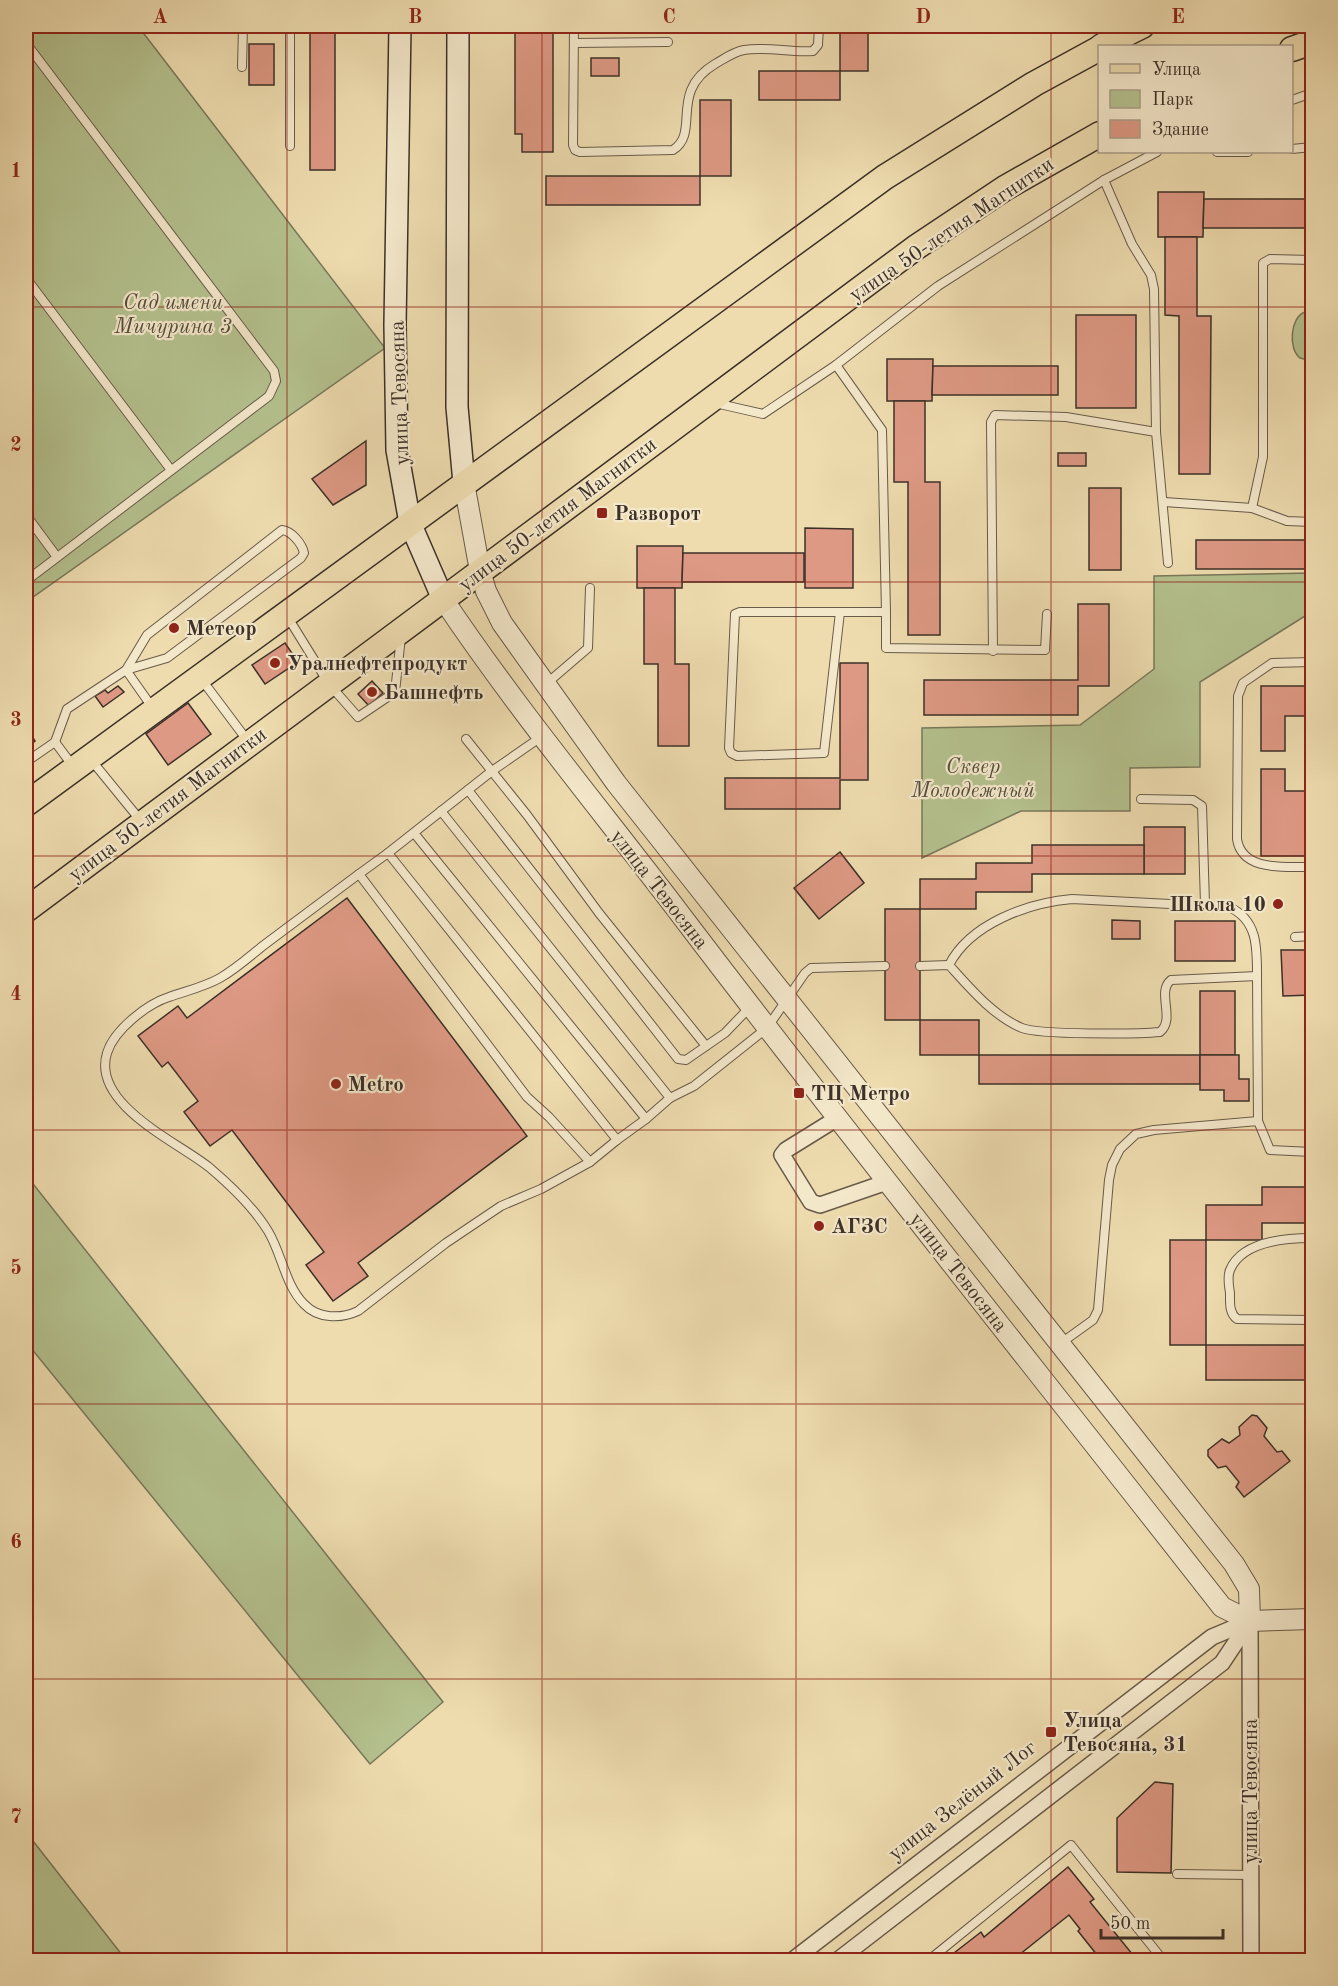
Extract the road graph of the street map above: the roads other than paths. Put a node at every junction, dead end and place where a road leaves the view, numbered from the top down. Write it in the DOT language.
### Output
graph roads {
  1 [pos="243,26"];
  2 [pos="290,26"];
  3 [pos="400,26"];
  4 [pos="458,26"];
  5 [pos="574,26"];
  6 [pos="819,26"];
  7 [pos="1142,26"];
  8 [pos="668,42"];
  9 [pos="1312,42"];
  10 [pos="26,43"];
  11 [pos="574,43"];
  12 [pos="1105,45"];
  13 [pos="1098,49"];
  14 [pos="1293,49"];
  15 [pos="242,67"];
  16 [pos="1312,93"];
  17 [pos="1293,100"];
  18 [pos="1098,135"];
  19 [pos="290,146"];
  20 [pos="1312,147"];
  21 [pos="1293,149"];
  22 [pos="1154,153"];
  23 [pos="1104,180"];
  24 [pos="1312,260"];
  25 [pos="26,278"];
  26 [pos="836,365"];
  27 [pos="708,402"];
  28 [pos="1156,432"];
  29 [pos="171,470"];
  30 [pos="464,483"];
  31 [pos="1164,502"];
  32 [pos="1252,508"];
  33 [pos="26,515"];
  34 [pos="1312,522"];
  35 [pos="410,524"];
  36 [pos="57,557"];
  37 [pos="1168,563"];
  38 [pos="480,571"];
  39 [pos="26,581"];
  40 [pos="590,588"];
  41 [pos="443,599"];
  42 [pos="840,612"];
  43 [pos="886,612"];
  44 [pos="285,613"];
  45 [pos="1047,614"];
  46 [pos="402,630"];
  47 [pos="993,651"];
  48 [pos="1312,662"];
  49 [pos="126,670"];
  50 [pos="200,676"];
  51 [pos="329,684"];
  52 [pos="545,685"];
  53 [pos="154,710"];
  54 [pos="542,736"];
  55 [pos="466,739"];
  56 [pos="55,742"];
  57 [pos="249,743"];
  58 [pos="26,762"];
  59 [pos="81,763"];
  60 [pos="492,771"];
  61 [pos="468,790"];
  62 [pos="1141,799"];
  63 [pos="26,804"];
  64 [pos="441,811"];
  65 [pos="142,822"];
  66 [pos="414,833"];
  67 [pos="388,853"];
  68 [pos="1312,867"];
  69 [pos="358,874"];
  70 [pos="1204,904"];
  71 [pos="26,910"];
  72 [pos="1295,936"];
  73 [pos="1312,936"];
  74 [pos="949,965"];
  75 [pos="885,966"];
  76 [pos="920,966"];
  77 [pos="1257,976"];
  78 [pos="787,999"];
  79 [pos="750,1007"];
  80 [pos="767,1029"];
  81 [pos="706,1046"];
  82 [pos="670,1098"];
  83 [pos="646,1119"];
  84 [pos="836,1119"];
  85 [pos="1258,1121"];
  86 [pos="617,1140"];
  87 [pos="1312,1152"];
  88 [pos="590,1162"];
  89 [pos="887,1182"];
  90 [pos="1312,1238"];
  91 [pos="1312,1320"];
  92 [pos="1060,1344"];
  93 [pos="1312,1619"];
  94 [pos="1250,1621"];
  95 [pos="1178,1874"];
  96 [pos="1251,1875"];
  97 [pos="793,1960"];
  98 [pos="838,1960"];
  99 [pos="929,1960"];
  100 [pos="1163,1960"];
  101 [pos="1251,1960"];
  1 -- 15 [label="lane"];
  2 -- 19 [label="lane"];
  3 -- 35 [label="main road, улица Тевосяна"];
  4 -- 30 [label="main road, улица Тевосяна"];
  5 -- 11 [label="lane"];
  6 -- 11 [label="lane"];
  7 -- 12 [label="main road"];
  8 -- 11 [label="lane"];
  9 -- 14 [label="main road"];
  10 -- 29 [label="lane"];
  13 -- 30 [label="main road"];
  16 -- 17 [label="lane"];
  18 -- 27 [label="main road, улица 50-летия Магнитки"];
  20 -- 21 [label="lane"];
  22 -- 23 [label="lane"];
  23 -- 26 [label="lane"];
  23 -- 28 [label="lane"];
  24 -- 32 [label="lane"];
  25 -- 29 [label="lane"];
  26 -- 27 [label="lane"];
  26 -- 43 [label="lane"];
  27 -- 38 [label="main road, улица 50-летия Магнитки"];
  28 -- 31 [label="lane"];
  28 -- 47 [label="lane"];
  29 -- 36 [label="lane"];
  30 -- 35 [label="main road"];
  30 -- 38 [label="street, улица Тевосяна"];
  31 -- 32 [label="lane"];
  31 -- 37 [label="lane"];
  32 -- 34 [label="lane"];
  33 -- 36 [label="lane"];
  35 -- 41 [label="main road, улица Тевосяна"];
  35 -- 44 [label="main road"];
  36 -- 39 [label="lane"];
  38 -- 41 [label="main road, улица 50-летия Магнитки"];
  38 -- 52 [label="street, улица Тевосяна"];
  40 -- 52 [label="lane"];
  41 -- 46 [label="main road, улица 50-летия Магнитки"];
  41 -- 54 [label="street, улица Тевосяна"];
  42 -- 42 [label="lane"];
  42 -- 43 [label="lane"];
  43 -- 47 [label="lane"];
  44 -- 50 [label="main road"];
  44 -- 51 [label="lane"];
  45 -- 47 [label="lane"];
  46 -- 51 [label="main road, улица 50-летия Магнитки"];
  46 -- 51 [label="lane"];
  48 -- 68 [label="lane"];
  49 -- 49 [label="lane"];
  49 -- 53 [label="lane"];
  49 -- 56 [label="lane"];
  50 -- 53 [label="main road"];
  50 -- 57 [label="lane"];
  51 -- 57 [label="main road, улица 50-летия Магнитки"];
  52 -- 78 [label="street, улица Тевосяна"];
  53 -- 59 [label="main road"];
  54 -- 60 [label="lane"];
  54 -- 79 [label="street, улица Тевосяна"];
  55 -- 60 [label="lane"];
  56 -- 58 [label="lane"];
  56 -- 59 [label="lane"];
  57 -- 65 [label="main road, улица 50-летия Магнитки"];
  59 -- 63 [label="main road"];
  59 -- 65 [label="lane"];
  60 -- 61 [label="lane"];
  60 -- 81 [label="lane"];
  61 -- 64 [label="lane"];
  61 -- 81 [label="lane"];
  62 -- 70 [label="lane"];
  64 -- 66 [label="lane"];
  64 -- 82 [label="lane"];
  65 -- 71 [label="main road, улица 50-летия Магнитки"];
  66 -- 67 [label="lane"];
  66 -- 83 [label="lane"];
  67 -- 69 [label="lane"];
  67 -- 86 [label="lane"];
  69 -- 88 [label="lane"];
  69 -- 88 [label="lane"];
  70 -- 74 [label="lane"];
  70 -- 77 [label="lane"];
  72 -- 73 [label="lane"];
  74 -- 76 [label="lane"];
  74 -- 77 [label="lane"];
  75 -- 78 [label="lane"];
  77 -- 85 [label="lane"];
  78 -- 80 [label="lane"];
  78 -- 92 [label="street, улица Тевосяна"];
  79 -- 80 [label="street, улица Тевосяна"];
  79 -- 81 [label="lane"];
  80 -- 82 [label="lane"];
  80 -- 84 [label="street, улица Тевосяна"];
  82 -- 83 [label="lane"];
  83 -- 86 [label="lane"];
  84 -- 89 [label="street, улица Тевосяна"];
  84 -- 89 [label="street"];
  85 -- 87 [label="lane"];
  85 -- 92 [label="lane"];
  86 -- 88 [label="lane"];
  89 -- 94 [label="street, улица Тевосяна"];
  90 -- 91 [label="lane"];
  92 -- 94 [label="street, улица Тевосяна"];
  93 -- 94 [label="street, улица Зелёный Лог"];
  94 -- 96 [label="street, улица Тевосяна"];
  94 -- 97 [label="street, улица Зелёный Лог"];
  94 -- 98 [label="street"];
  95 -- 96 [label="lane"];
  96 -- 101 [label="street, улица Тевосяна"];
  99 -- 100 [label="lane"];
}
